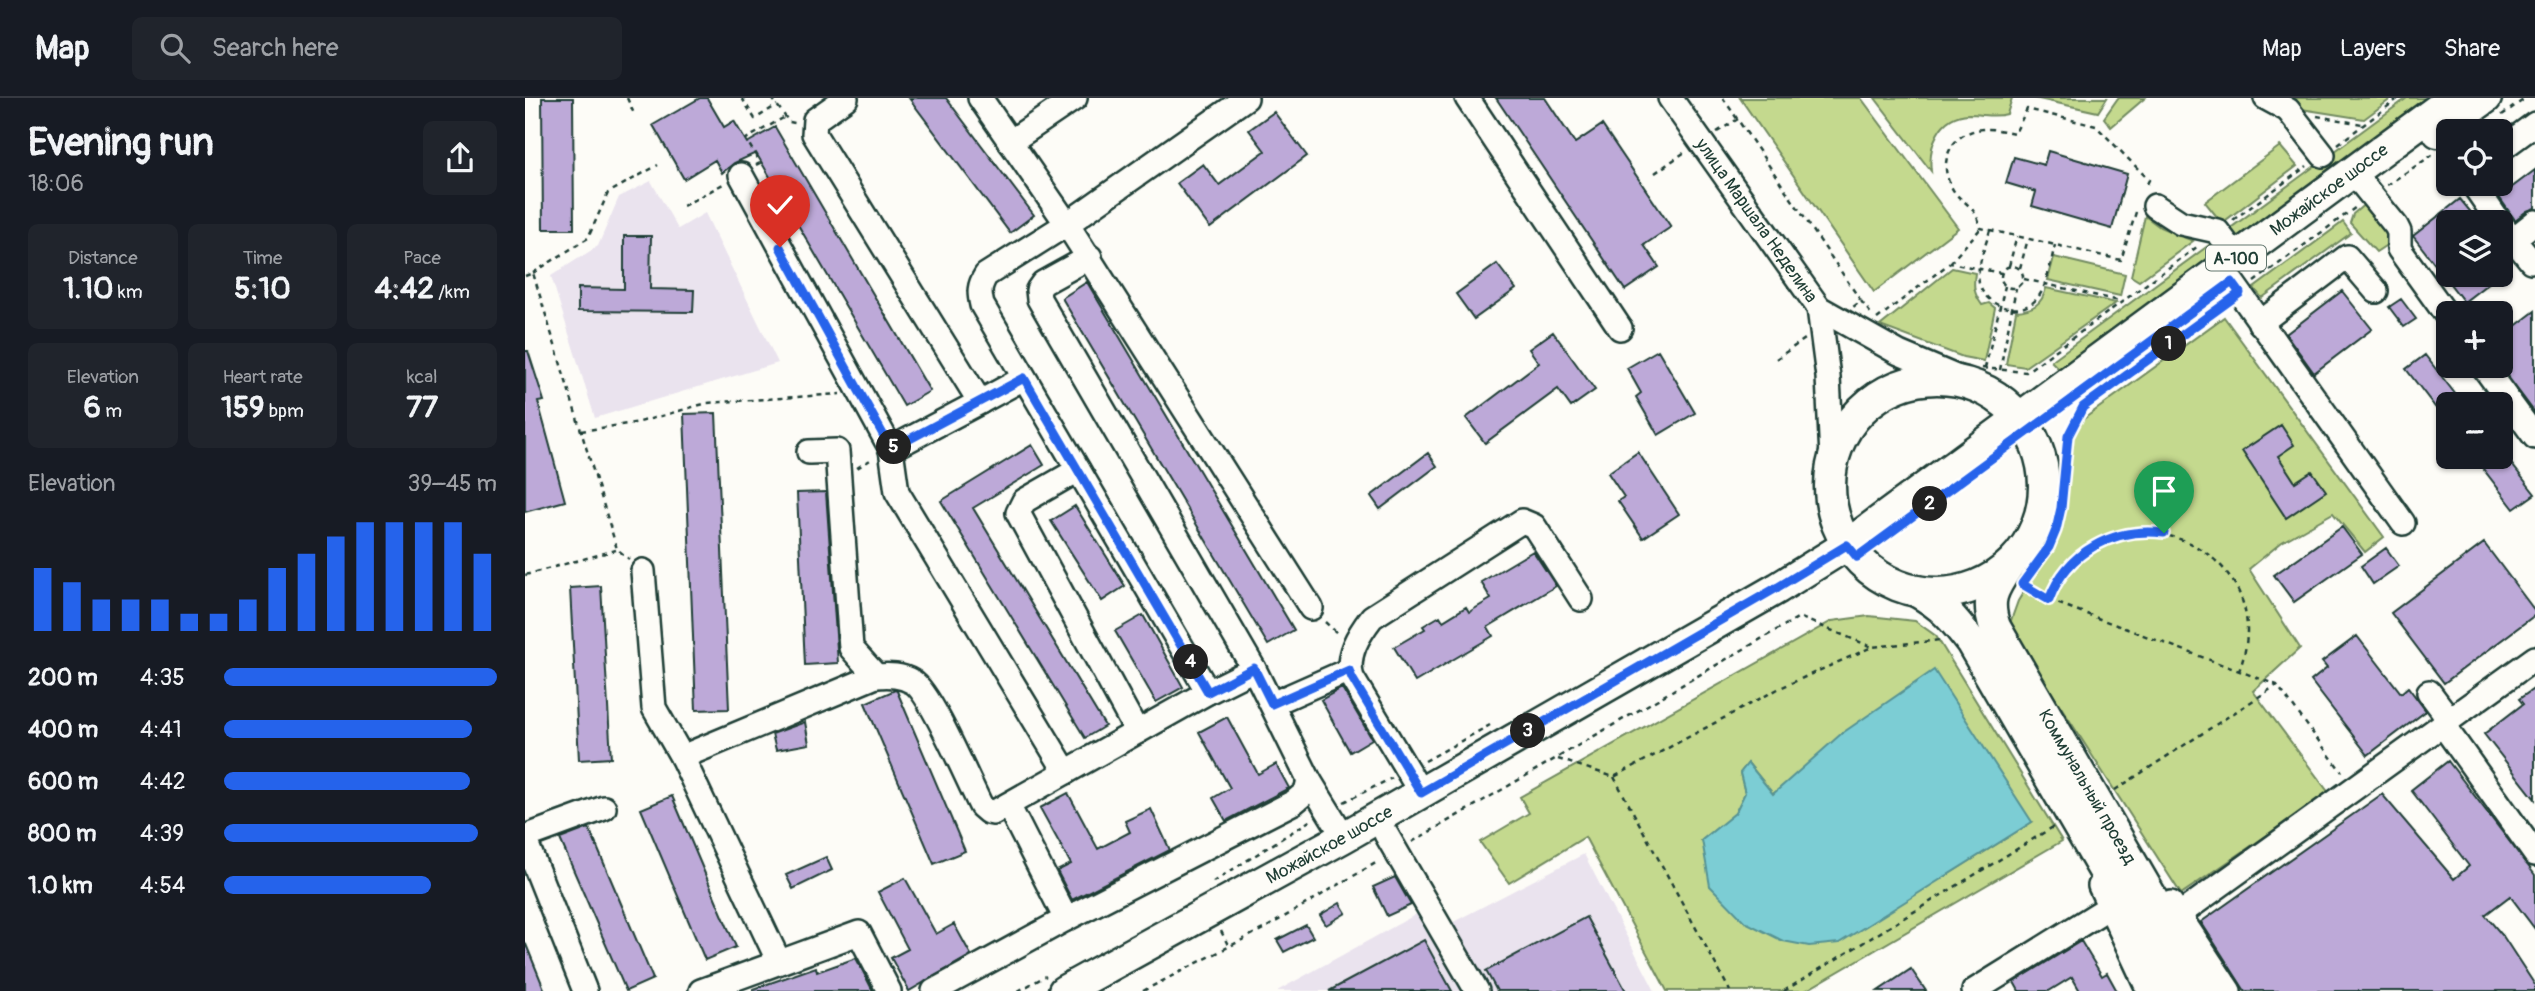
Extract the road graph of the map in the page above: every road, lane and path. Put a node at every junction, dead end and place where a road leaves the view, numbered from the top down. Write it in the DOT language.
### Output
graph roads {
  1 [pos="627,98"];
  2 [pos="742,98"];
  3 [pos="772,98"];
  4 [pos="846,98"];
  5 [pos="980,98"];
  6 [pos="1075,98"];
  7 [pos="1246,98"];
  8 [pos="1467,98"];
  9 [pos="1670,98"];
  10 [pos="1723,98"];
  11 [pos="2266,98"];
  12 [pos="2399,98"];
  13 [pos="2453,98"];
  14 [pos="2486,98"];
  15 [pos="777,105"];
  16 [pos="2288,110"];
  17 [pos="635,116"];
  18 [pos="785,117"];
  19 [pos="2465,119"];
  20 [pos="2362,124"];
  21 [pos="2535,124"];
  22 [pos="813,125"];
  23 [pos="2513,140"];
  24 [pos="1010,142"];
  25 [pos="2436,147"];
  26 [pos="2436,147"];
  27 [pos="2323,155"];
  28 [pos="658,165"];
  29 [pos="741,175"];
  30 [pos="713,190"];
  31 [pos="2367,190"];
  32 [pos="2148,202"];
  33 [pos="683,206"];
  34 [pos="2535,222"];
  35 [pos="1067,224"];
  36 [pos="2513,227"];
  37 [pos="1982,228"];
  38 [pos="1990,230"];
  39 [pos="2217,231"];
  40 [pos="2017,236"];
  41 [pos="2028,239"];
  42 [pos="2513,240"];
  43 [pos="2055,245"];
  44 [pos="1090,257"];
  45 [pos="2531,261"];
  46 [pos="1950,263"];
  47 [pos="2009,266"];
  48 [pos="2020,268"];
  49 [pos="1980,269"];
  50 [pos="2001,273"];
  51 [pos="533,274"];
  52 [pos="525,276"];
  53 [pos="2236,277"];
  54 [pos="2024,279"];
  55 [pos="2044,284"];
  56 [pos="2005,286"];
  57 [pos="2017,288"];
  58 [pos="2376,291"];
  59 [pos="1861,301"];
  60 [pos="2436,301"];
  61 [pos="2124,302"];
  62 [pos="2000,307"];
  63 [pos="2012,309"];
  64 [pos="1826,318"];
  65 [pos="2260,323"];
  66 [pos="1620,328"];
  67 [pos="1776,359"];
  68 [pos="2000,370"];
  69 [pos="1977,373"];
  70 [pos="1024,378"];
  71 [pos="2492,378"];
  72 [pos="860,392"];
  73 [pos="980,402"];
  74 [pos="2024,425"];
  75 [pos="581,431"];
  76 [pos="2535,437"];
  77 [pos="891,449"];
  78 [pos="809,452"];
  79 [pos="1832,458"];
  80 [pos="1078,470"];
  81 [pos="2403,523"];
  82 [pos="617,549"];
  83 [pos="1852,551"];
  84 [pos="643,571"];
  85 [pos="525,575"];
  86 [pos="2019,575"];
  87 [pos="1916,591"];
  88 [pos="1581,599"];
  89 [pos="2049,600"];
  90 [pos="1311,608"];
  91 [pos="1944,639"];
  92 [pos="1872,647"];
  93 [pos="2535,658"];
  94 [pos="1351,659"];
  95 [pos="1254,668"];
  96 [pos="2239,671"];
  97 [pos="876,676"];
  98 [pos="2277,685"];
  99 [pos="1208,692"];
  100 [pos="2429,692"];
  101 [pos="1272,704"];
  102 [pos="2447,723"];
  103 [pos="1137,732"];
  104 [pos="2063,742"];
  105 [pos="682,757"];
  106 [pos="2037,757"];
  107 [pos="1556,759"];
  108 [pos="1066,772"];
  109 [pos="1614,777"];
  110 [pos="1309,780"];
  111 [pos="2354,789"];
  112 [pos="2102,792"];
  113 [pos="1421,793"];
  114 [pos="1008,805"];
  115 [pos="604,808"];
  116 [pos="2056,824"];
  117 [pos="2111,825"];
  118 [pos="1344,836"];
  119 [pos="525,839"];
  120 [pos="2085,839"];
  121 [pos="1391,842"];
  122 [pos="2535,854"];
  123 [pos="2144,864"];
  124 [pos="2109,907"];
  125 [pos="2180,915"];
  126 [pos="1066,919"];
  127 [pos="779,962"];
  128 [pos="585,991"];
  129 [pos="701,991"];
  130 [pos="889,991"];
  131 [pos="934,991"];
  132 [pos="1064,991"];
  133 [pos="1104,991"];
  134 [pos="1143,991"];
  135 [pos="1478,991"];
  136 [pos="1730,991"];
  137 [pos="1784,991"];
  138 [pos="1974,991"];
  139 [pos="2148,991"];
  140 [pos="2174,991"];
  141 [pos="2206,991"];
  142 [pos="2229,991"];
  1 -- 17 [label="path"];
  2 -- 15 [label="path"];
  3 -- 15 [label="path"];
  4 -- 22 [label="street"];
  5 -- 24 [label="street"];
  6 -- 24 [label="street"];
  7 -- 35 [label="street"];
  8 -- 66 [label="street"];
  9 -- 64 [label="street, улица Маршала Неделина"];
  10 -- 59 [label="path"];
  11 -- 16 [label="street"];
  12 -- 20 [label="path"];
  13 -- 53 [label="main road, Можайское шоссе / А-100"];
  14 -- 19 [label="main road, Можайское шоссе / А-100"];
  15 -- 18 [label="path"];
  16 -- 20 [label="path"];
  16 -- 27 [label="street"];
  18 -- 22 [label="path"];
  18 -- 29 [label="path"];
  20 -- 27 [label="path"];
  21 -- 23 [label="street"];
  22 -- 73 [label="street"];
  24 -- 35 [label="street"];
  25 -- 31 [label="main road, Можайское шоссе / А-100"];
  26 -- 31 [label="path"];
  27 -- 39 [label="path"];
  28 -- 51 [label="path"];
  29 -- 72 [label="street"];
  30 -- 33 [label="path"];
  31 -- 53 [label="main road, Можайское шоссе / А-100"];
  31 -- 53 [label="path"];
  31 -- 60 [label="street"];
  32 -- 37 [label="path"];
  32 -- 39 [label="street"];
  32 -- 43 [label="path"];
  34 -- 36 [label="street"];
  35 -- 44 [label="street"];
  35 -- 70 [label="street"];
  37 -- 38 [label="path"];
  37 -- 46 [label="path"];
  38 -- 40 [label="path"];
  38 -- 49 [label="path"];
  39 -- 53 [label="street"];
  39 -- 61 [label="path"];
  40 -- 41 [label="path"];
  40 -- 47 [label="path"];
  41 -- 43 [label="path"];
  41 -- 48 [label="path"];
  42 -- 45 [label="street"];
  43 -- 55 [label="path"];
  44 -- 90 [label="street"];
  44 -- 95 [label="street"];
  46 -- 49 [label="path"];
  46 -- 59 [label="path"];
  47 -- 48 [label="path"];
  47 -- 50 [label="path"];
  48 -- 54 [label="path"];
  49 -- 50 [label="path"];
  49 -- 62 [label="path"];
  50 -- 56 [label="path"];
  51 -- 52 [label="path"];
  51 -- 75 [label="path"];
  53 -- 65 [label="street"];
  53 -- 74 [label="main road, Можайское шоссе / А-100"];
  53 -- 86 [label="path"];
  54 -- 55 [label="path"];
  54 -- 57 [label="path"];
  55 -- 61 [label="path"];
  55 -- 63 [label="path"];
  56 -- 57 [label="path"];
  56 -- 62 [label="path"];
  57 -- 63 [label="path"];
  58 -- 65 [label="street"];
  59 -- 64 [label="path"];
  61 -- 68 [label="path"];
  62 -- 63 [label="path"];
  62 -- 69 [label="path"];
  63 -- 68 [label="path"];
  64 -- 67 [label="path"];
  64 -- 69 [label="street"];
  64 -- 79 [label="street"];
  65 -- 81 [label="street"];
  68 -- 69 [label="path"];
  69 -- 74 [label="main road"];
  69 -- 79 [label="main road"];
  70 -- 73 [label="street"];
  70 -- 80 [label="street"];
  71 -- 76 [label="street"];
  72 -- 75 [label="path"];
  72 -- 77 [label="street"];
  73 -- 77 [label="street"];
  74 -- 83 [label="main road, Можайское шоссе / А-100"];
  74 -- 86 [label="main road"];
  75 -- 82 [label="path"];
  77 -- 108 [label="street"];
  78 -- 97 [label="street"];
  79 -- 83 [label="main road"];
  80 -- 99 [label="street"];
  80 -- 103 [label="street"];
  82 -- 84 [label="path"];
  82 -- 85 [label="path"];
  83 -- 87 [label="main road"];
  83 -- 113 [label="main road, Можайское шоссе / А-100"];
  83 -- 121 [label="main road, Можайское шоссе / А-100"];
  84 -- 105 [label="street"];
  86 -- 87 [label="main road"];
  86 -- 89 [label="path"];
  86 -- 104 [label="main road, Коммунальный проезд"];
  87 -- 106 [label="main road, Коммунальный проезд"];
  88 -- 94 [label="street"];
  89 -- 96 [label="path"];
  89 -- 96 [label="path"];
  90 -- 94 [label="path"];
  91 -- 92 [label="path"];
  92 -- 107 [label="path"];
  92 -- 109 [label="path"];
  93 -- 102 [label="street"];
  94 -- 101 [label="street"];
  94 -- 113 [label="street"];
  95 -- 99 [label="street"];
  95 -- 101 [label="street"];
  96 -- 98 [label="path"];
  97 -- 105 [label="street"];
  97 -- 114 [label="street"];
  98 -- 111 [label="path"];
  98 -- 112 [label="path"];
  99 -- 103 [label="street"];
  100 -- 102 [label="street"];
  101 -- 110 [label="street"];
  102 -- 111 [label="street"];
  102 -- 122 [label="street"];
  103 -- 108 [label="street"];
  104 -- 106 [label="street"];
  104 -- 112 [label="main road, Коммунальный проезд"];
  104 -- 123 [label="street"];
  105 -- 127 [label="street"];
  106 -- 120 [label="main road, Коммунальный проезд"];
  107 -- 109 [label="path"];
  107 -- 121 [label="path"];
  108 -- 114 [label="street"];
  109 -- 136 [label="path"];
  110 -- 118 [label="street"];
  110 -- 126 [label="street"];
  111 -- 125 [label="street"];
  112 -- 117 [label="main road"];
  112 -- 123 [label="street, Коммунальный проезд"];
  113 -- 118 [label="main road, Можайское шоссе / А-100"];
  114 -- 126 [label="street"];
  115 -- 119 [label="street"];
  116 -- 137 [label="path"];
  117 -- 120 [label="street"];
  117 -- 141 [label="main road"];
  118 -- 132 [label="main road, Можайское шоссе / А-100"];
  119 -- 128 [label="street"];
  120 -- 124 [label="street, Коммунальный проезд"];
  120 -- 140 [label="main road"];
  121 -- 133 [label="main road, Можайское шоссе / А-100"];
  121 -- 134 [label="path"];
  121 -- 135 [label="street"];
  123 -- 125 [label="street, Коммунальный проезд"];
  124 -- 138 [label="street"];
  124 -- 139 [label="street, Коммунальный проезд"];
  125 -- 142 [label="street, Коммунальный проезд"];
  126 -- 131 [label="street"];
  127 -- 129 [label="street"];
  127 -- 130 [label="street"];
}
